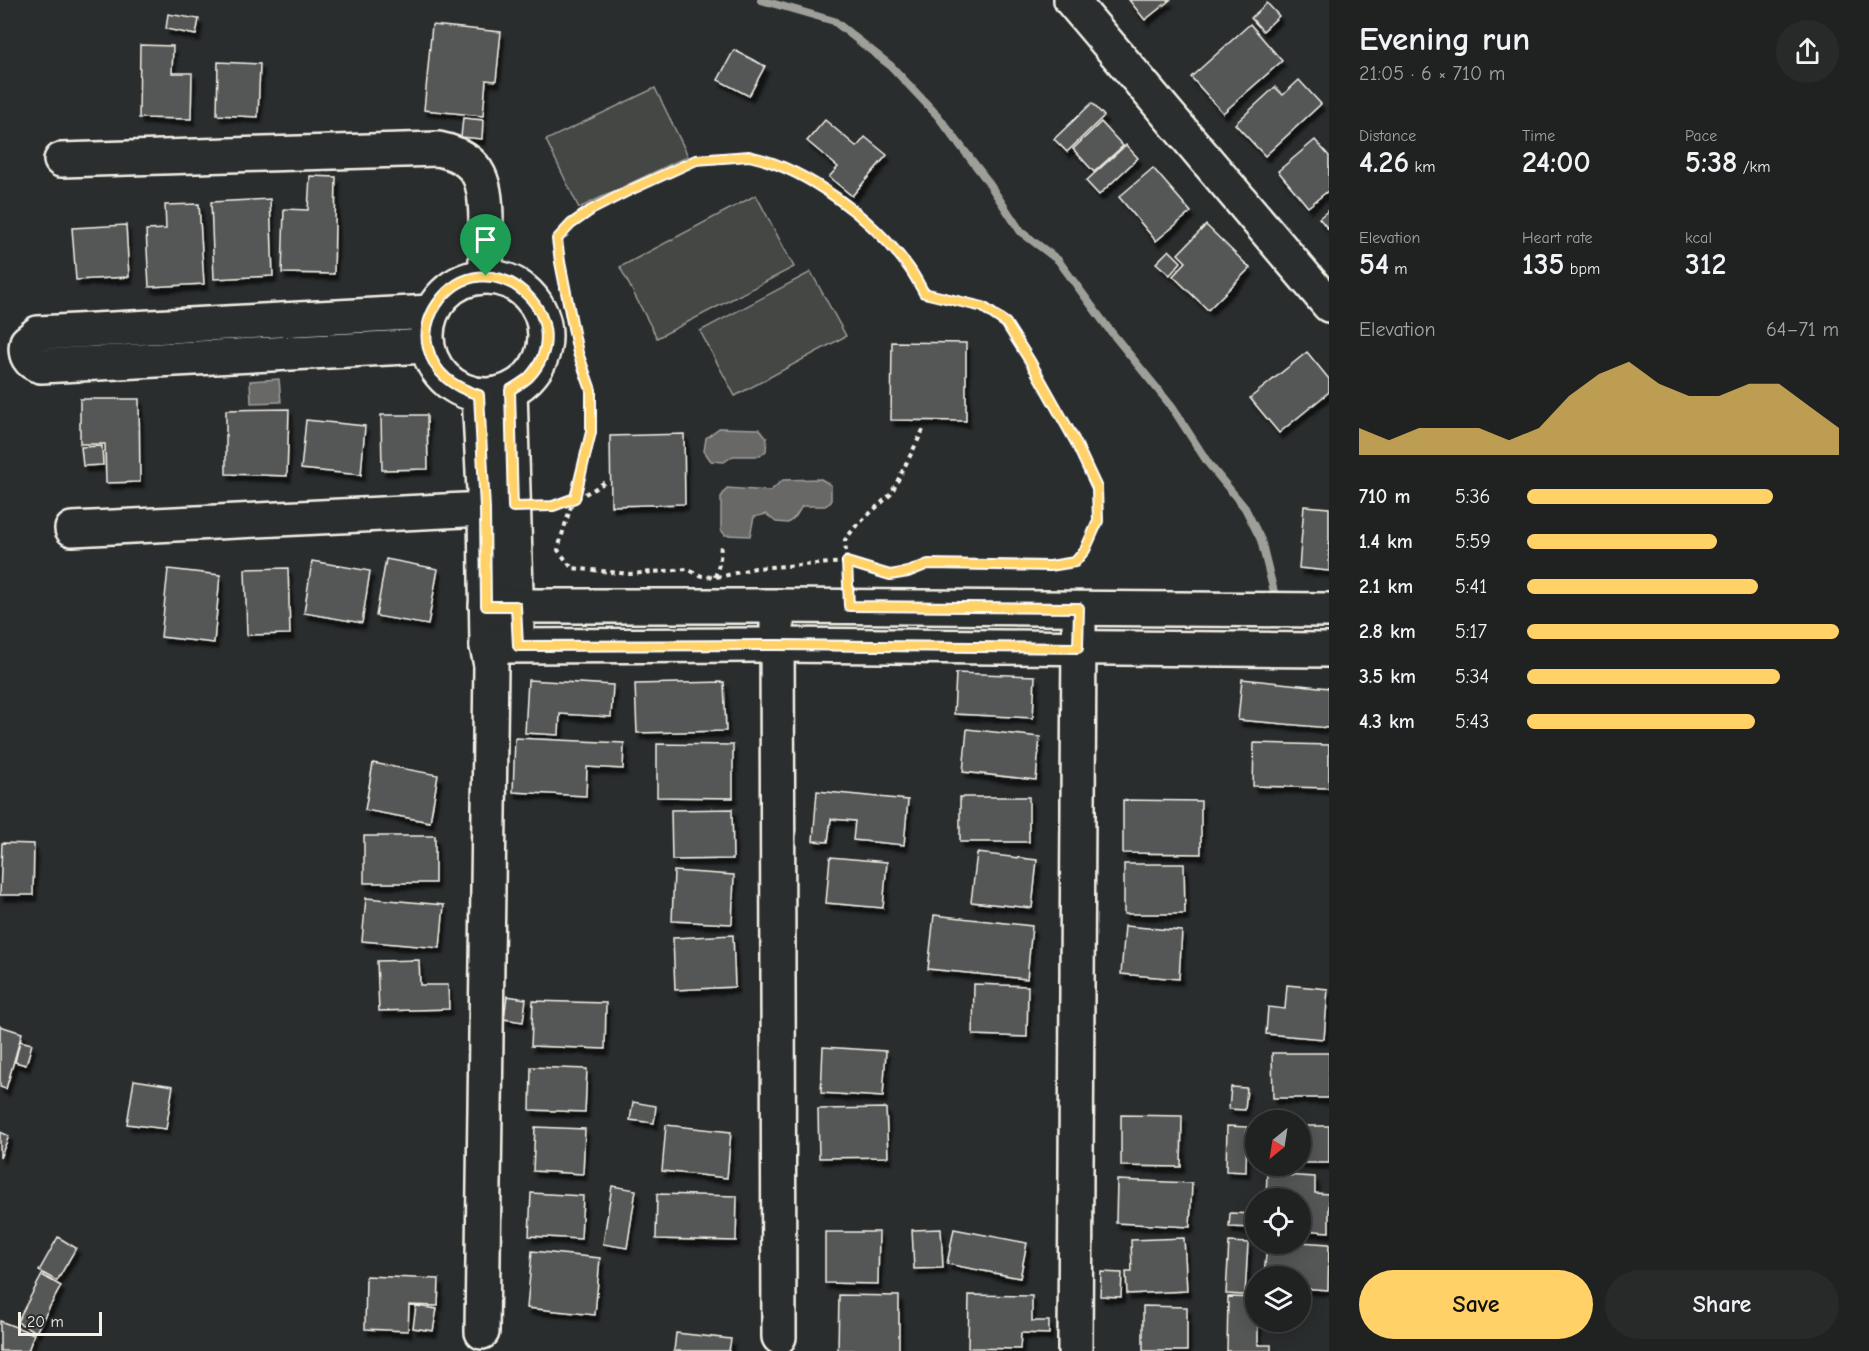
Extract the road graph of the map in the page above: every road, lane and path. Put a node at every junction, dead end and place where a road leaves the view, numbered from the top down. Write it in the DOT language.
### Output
graph roads {
  1 [pos="1071,0"];
  2 [pos="61,160"];
  3 [pos="486,276"];
  4 [pos="1329,305"];
  5 [pos="431,312"];
  6 [pos="427,346"];
  7 [pos="494,393"];
  8 [pos="923,430"];
  9 [pos="604,482"];
  10 [pos="575,498"];
  11 [pos="499,508"];
  12 [pos="72,529"];
  13 [pos="847,562"];
  14 [pos="501,606"];
  15 [pos="777,606"];
  16 [pos="849,606"];
  17 [pos="1079,608"];
  18 [pos="1329,610"];
  19 [pos="777,645"];
  20 [pos="1078,648"];
  21 [pos="1329,650"];
  22 [pos="499,652"];
  23 [pos="482,1332"];
  24 [pos="779,1337"];
  25 [pos="1076,1351"];
  1 -- 4 [label="street"];
  2 -- 3 [label="street"];
  3 -- 5 [label="street"];
  3 -- 7 [label="street"];
  5 -- 6 [label="street"];
  5 -- 6 [label="street"];
  6 -- 7 [label="street"];
  7 -- 11 [label="street"];
  8 -- 13 [label="path"];
  9 -- 10 [label="path"];
  10 -- 11 [label="path"];
  10 -- 13 [label="path"];
  10 -- 13 [label="path"];
  11 -- 12 [label="street"];
  11 -- 14 [label="street"];
  13 -- 16 [label="path"];
  14 -- 15 [label="street"];
  14 -- 22 [label="street"];
  15 -- 16 [label="street"];
  15 -- 19 [label="street"];
  16 -- 17 [label="street"];
  17 -- 18 [label="street"];
  17 -- 20 [label="street"];
  19 -- 20 [label="street"];
  19 -- 22 [label="street"];
  19 -- 24 [label="street"];
  20 -- 21 [label="street"];
  20 -- 25 [label="street"];
  22 -- 23 [label="street"];
}
